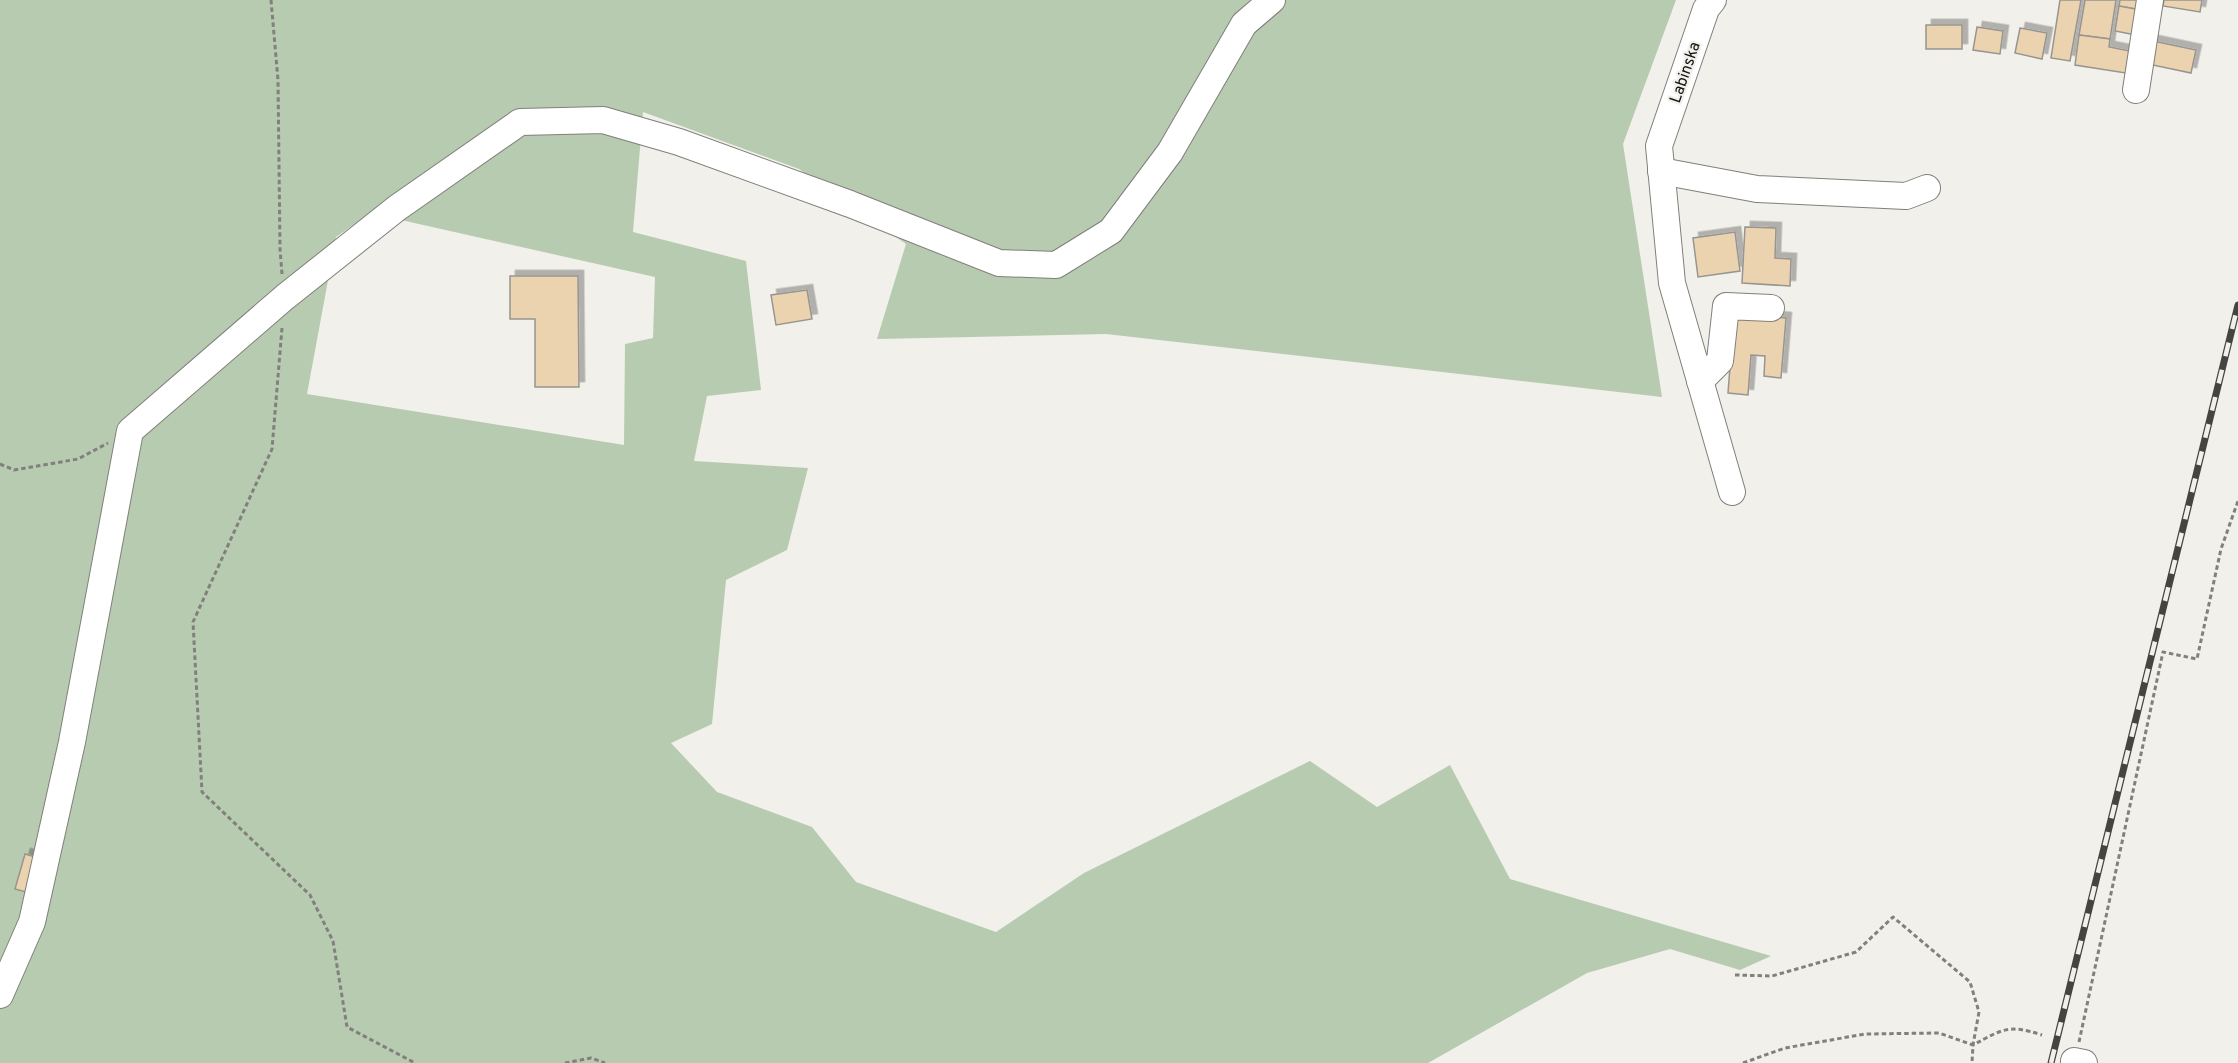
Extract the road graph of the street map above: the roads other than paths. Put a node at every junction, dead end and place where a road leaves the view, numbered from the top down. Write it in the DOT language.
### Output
graph roads {
  1 [pos="1272,0"];
  2 [pos="1713,0"];
  3 [pos="2150,0"];
  4 [pos="2136,90"];
  5 [pos="1660,159"];
  6 [pos="1927,188"];
  7 [pos="1771,308"];
  8 [pos="1700,381"];
  9 [pos="1732,492"];
  10 [pos="0,995"];
  1 -- 10 [label="street"];
  2 -- 5 [label="street, Labinska"];
  3 -- 4 [label="street"];
  5 -- 6 [label="street"];
  5 -- 8 [label="street"];
  7 -- 8 [label="street"];
  8 -- 9 [label="street"];
}
